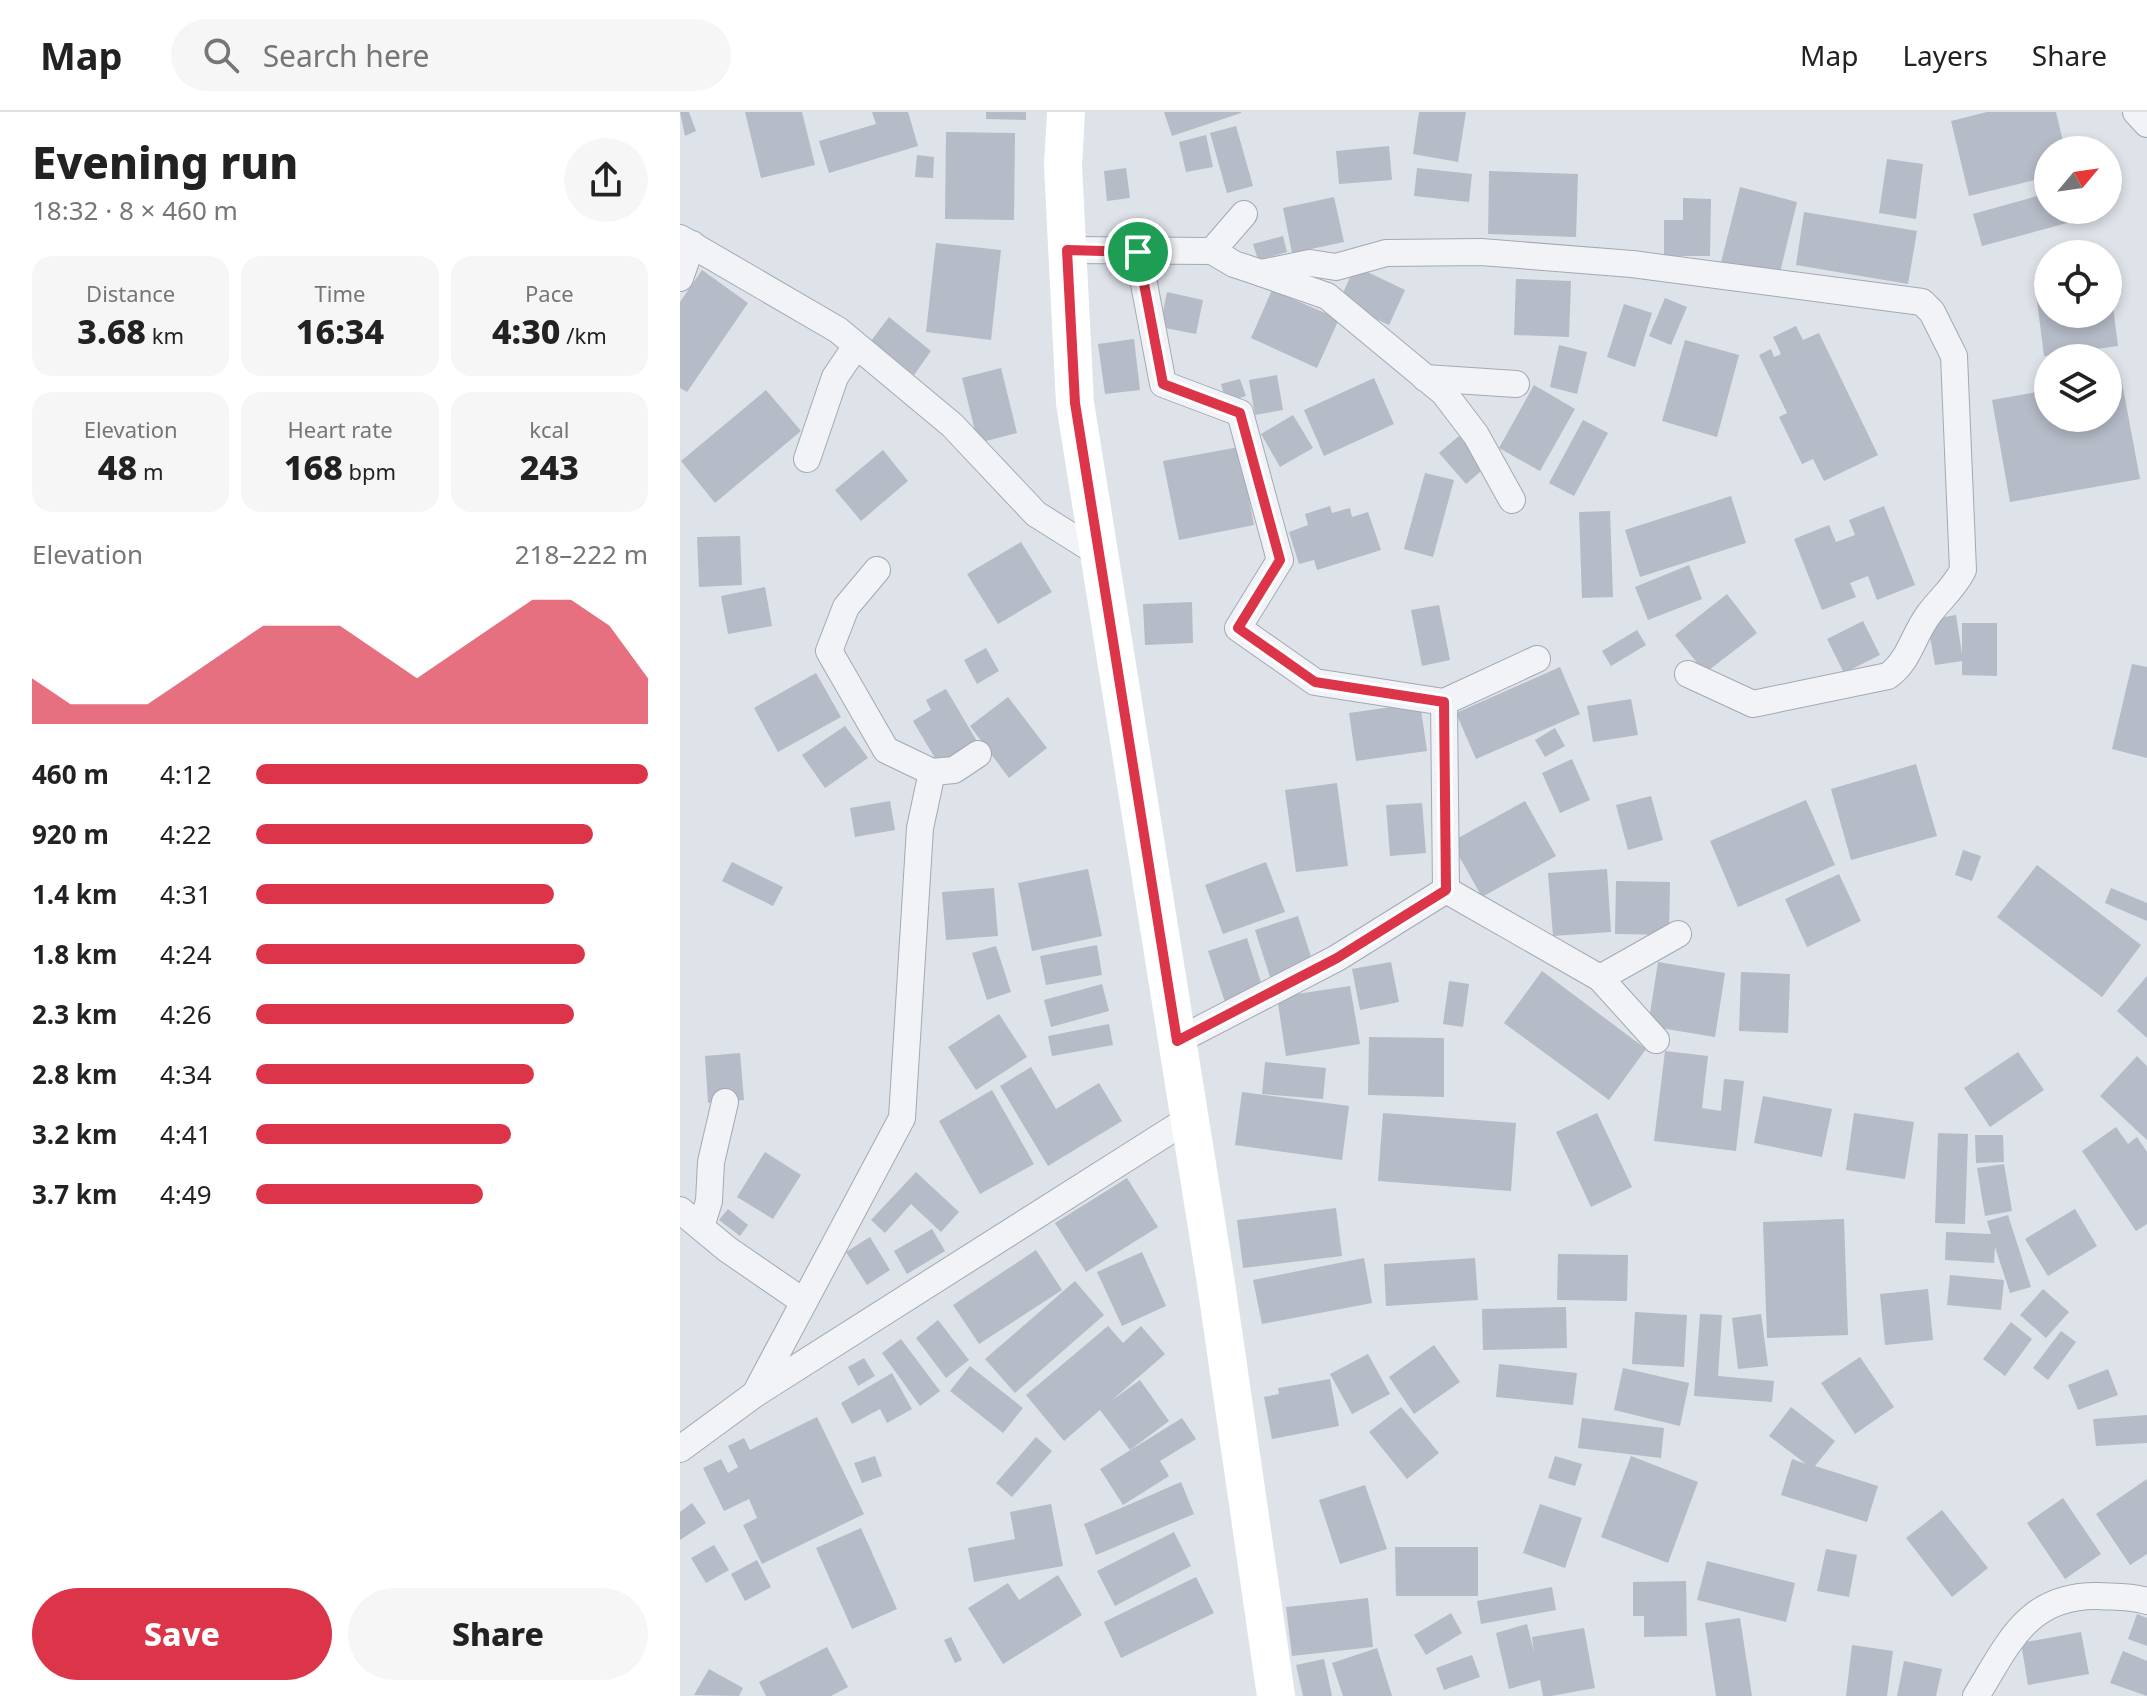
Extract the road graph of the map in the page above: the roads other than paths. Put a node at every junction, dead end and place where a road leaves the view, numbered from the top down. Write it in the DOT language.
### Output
graph roads {
  1 [pos="1066,112"];
  2 [pos="2136,112"];
  3 [pos="2147,124"];
  4 [pos="1244,214"];
  5 [pos="686,241"];
  6 [pos="1067,250"];
  7 [pos="1212,251"];
  8 [pos="1138,252"];
  9 [pos="1261,273"];
  10 [pos="680,278"];
  11 [pos="856,346"];
  12 [pos="1425,378"];
  13 [pos="1516,384"];
  14 [pos="807,459"];
  15 [pos="1512,500"];
  16 [pos="1100,560"];
  17 [pos="877,570"];
  18 [pos="1537,659"];
  19 [pos="1688,674"];
  20 [pos="1444,702"];
  21 [pos="978,754"];
  22 [pos="932,772"];
  23 [pos="1446,890"];
  24 [pos="1678,934"];
  25 [pos="1600,978"];
  26 [pos="1656,1040"];
  27 [pos="1177,1041"];
  28 [pos="725,1102"];
  29 [pos="1190,1118"];
  30 [pos="680,1210"];
  31 [pos="701,1227"];
  32 [pos="804,1302"];
  33 [pos="755,1394"];
  34 [pos="681,1447"];
  35 [pos="2147,1601"];
  36 [pos="1276,1696"];
  37 [pos="1976,1696"];
  1 -- 6 [label="main road"];
  2 -- 3 [label="street"];
  4 -- 7 [label="street"];
  5 -- 10 [label="street"];
  5 -- 11 [label="street"];
  6 -- 8 [label="street"];
  6 -- 16 [label="main road"];
  7 -- 8 [label="street"];
  7 -- 9 [label="street"];
  8 -- 20 [label="street"];
  9 -- 12 [label="street"];
  9 -- 19 [label="street"];
  11 -- 14 [label="street"];
  11 -- 16 [label="street"];
  12 -- 13 [label="street"];
  12 -- 15 [label="street"];
  16 -- 27 [label="main road"];
  17 -- 22 [label="street"];
  18 -- 20 [label="street"];
  20 -- 23 [label="street"];
  21 -- 22 [label="street"];
  22 -- 32 [label="street"];
  23 -- 25 [label="street"];
  23 -- 27 [label="street"];
  24 -- 25 [label="street"];
  25 -- 26 [label="street"];
  27 -- 29 [label="main road"];
  28 -- 31 [label="street"];
  29 -- 33 [label="street"];
  29 -- 36 [label="main road"];
  30 -- 31 [label="street"];
  31 -- 32 [label="street"];
  32 -- 33 [label="street"];
  33 -- 34 [label="street"];
  35 -- 37 [label="street"];
}
